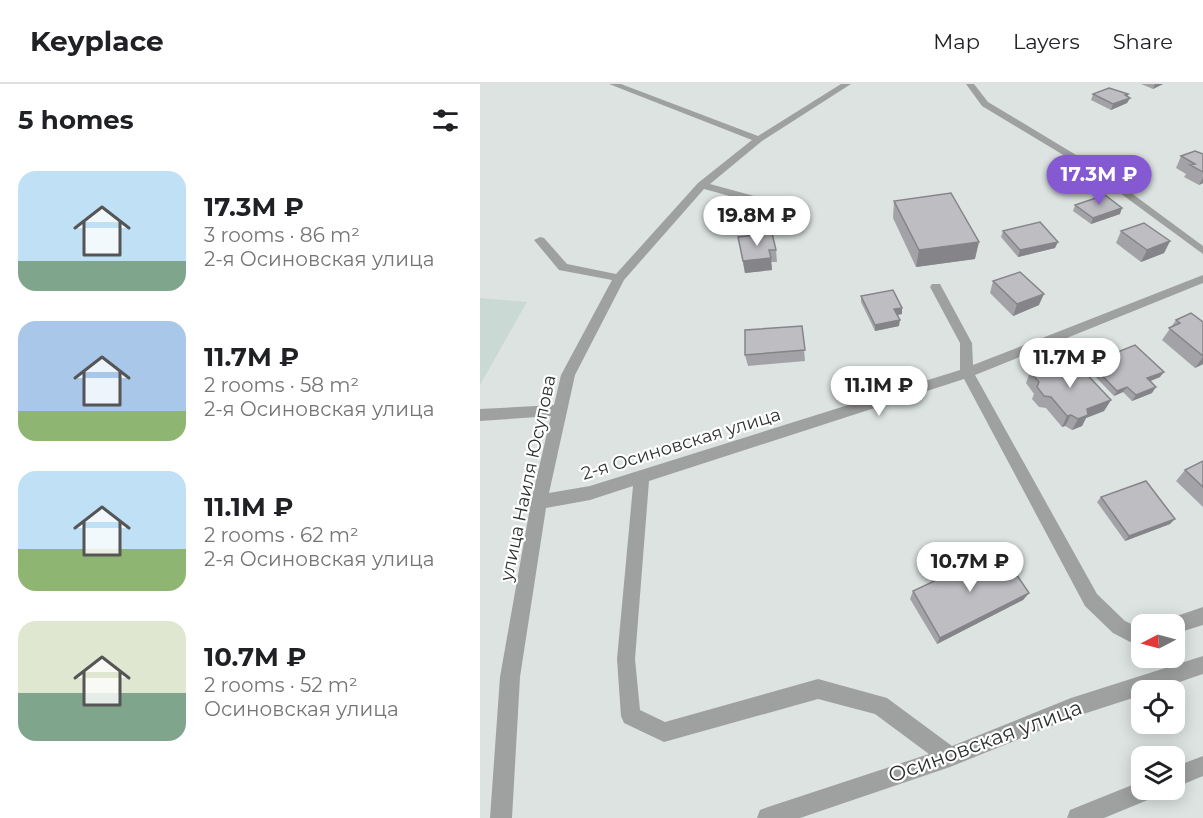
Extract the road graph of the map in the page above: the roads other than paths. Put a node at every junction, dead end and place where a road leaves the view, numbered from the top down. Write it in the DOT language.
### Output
graph roads {
  1 [pos="613,84"];
  2 [pos="846,84"];
  3 [pos="970,84"];
  4 [pos="759,139"];
  5 [pos="702,185"];
  6 [pos="796,211"];
  7 [pos="540,240"];
  8 [pos="1203,251"];
  9 [pos="619,278"];
  10 [pos="1203,279"];
  11 [pos="936,287"];
  12 [pos="967,373"];
  13 [pos="560,410"];
  14 [pos="480,415"];
  15 [pos="642,476"];
  16 [pos="539,502"];
  17 [pos="1203,616"];
  18 [pos="1185,622"];
  19 [pos="1131,633"];
  20 [pos="1203,665"];
  21 [pos="950,757"];
  22 [pos="1203,766"];
  23 [pos="1185,773"];
  24 [pos="1131,796"];
  25 [pos="501,818"];
  26 [pos="768,818"];
  27 [pos="1078,818"];
  1 -- 4 [label="street"];
  2 -- 4 [label="street, улица Наиля Юсупова"];
  3 -- 8 [label="street"];
  4 -- 5 [label="street, улица Наиля Юсупова"];
  5 -- 6 [label="street"];
  5 -- 9 [label="street, улица Наиля Юсупова"];
  7 -- 9 [label="street"];
  9 -- 13 [label="street, улица Наиля Юсупова"];
  10 -- 12 [label="street, 2-я Осиновская улица"];
  11 -- 12 [label="street"];
  12 -- 15 [label="street, 2-я Осиновская улица"];
  12 -- 19 [label="street"];
  13 -- 14 [label="street"];
  13 -- 16 [label="street, улица Наиля Юсупова"];
  15 -- 16 [label="street, 2-я Осиновская улица"];
  15 -- 21 [label="street"];
  16 -- 25 [label="street, улица Наиля Юсупова"];
  17 -- 18 [label="street"];
  20 -- 21 [label="street, Осиновская улица"];
  21 -- 26 [label="street, Осиновская улица"];
  22 -- 23 [label="street"];
  24 -- 27 [label="street"];
}
